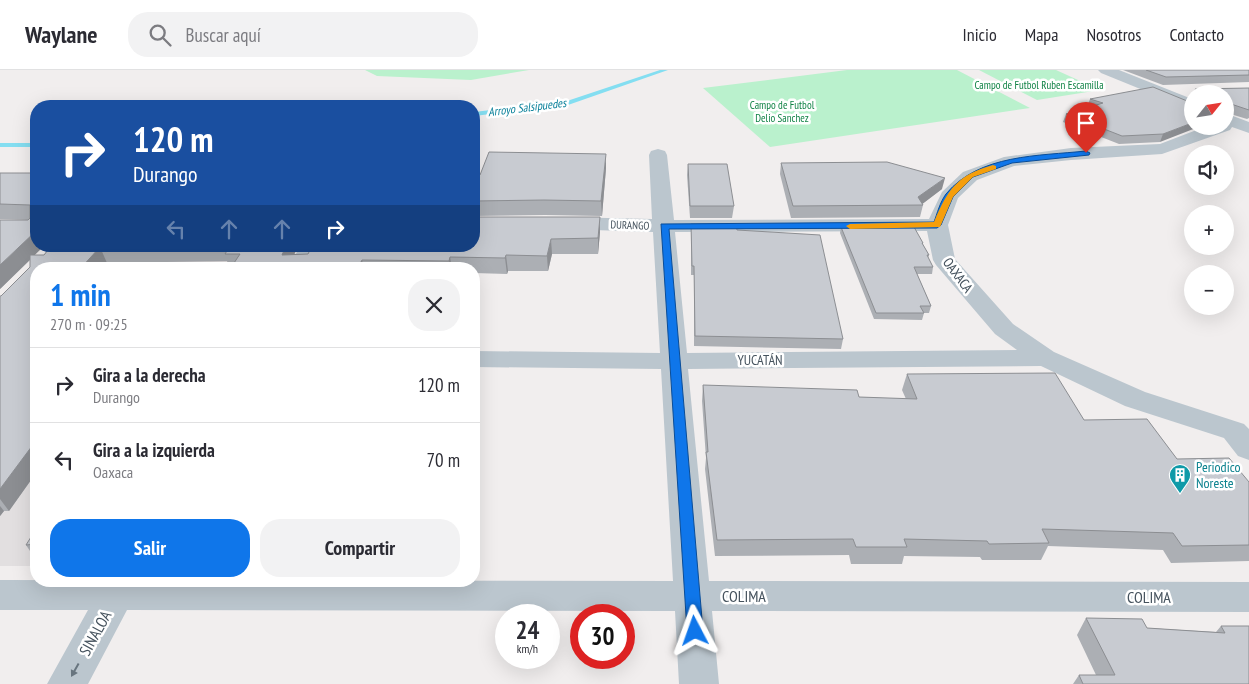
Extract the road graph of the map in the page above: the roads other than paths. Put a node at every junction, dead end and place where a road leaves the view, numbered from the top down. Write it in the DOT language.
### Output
graph roads {
  1 [pos="1106,70"];
  2 [pos="1184,95"];
  3 [pos="1201,135"];
  4 [pos="658,155"];
  5 [pos="545,223"];
  6 [pos="937,225"];
  7 [pos="664,226"];
  8 [pos="1045,358"];
  9 [pos="480,359"];
  10 [pos="674,361"];
  11 [pos="1249,450"];
  12 [pos="120,588"];
  13 [pos="0,595"];
  14 [pos="692,596"];
  15 [pos="1249,597"];
  16 [pos="67,684"];
  17 [pos="699,684"];
  1 -- 2 [label="street"];
  3 -- 6 [label="street"];
  4 -- 7 [label="street"];
  5 -- 7 [label="street, DURANGO"];
  6 -- 7 [label="street, DURANGO"];
  6 -- 8 [label="street, OAXACA"];
  7 -- 10 [label="street"];
  8 -- 10 [label="street, YUCATÁN"];
  8 -- 11 [label="street, OAXACA"];
  9 -- 10 [label="street, YUCATÁN"];
  10 -- 14 [label="street"];
  12 -- 13 [label="street, COLIMA"];
  12 -- 14 [label="street, COLIMA"];
  12 -- 16 [label="street, SINALOA, one-way"];
  14 -- 15 [label="street, COLIMA"];
  14 -- 17 [label="street"];
}
